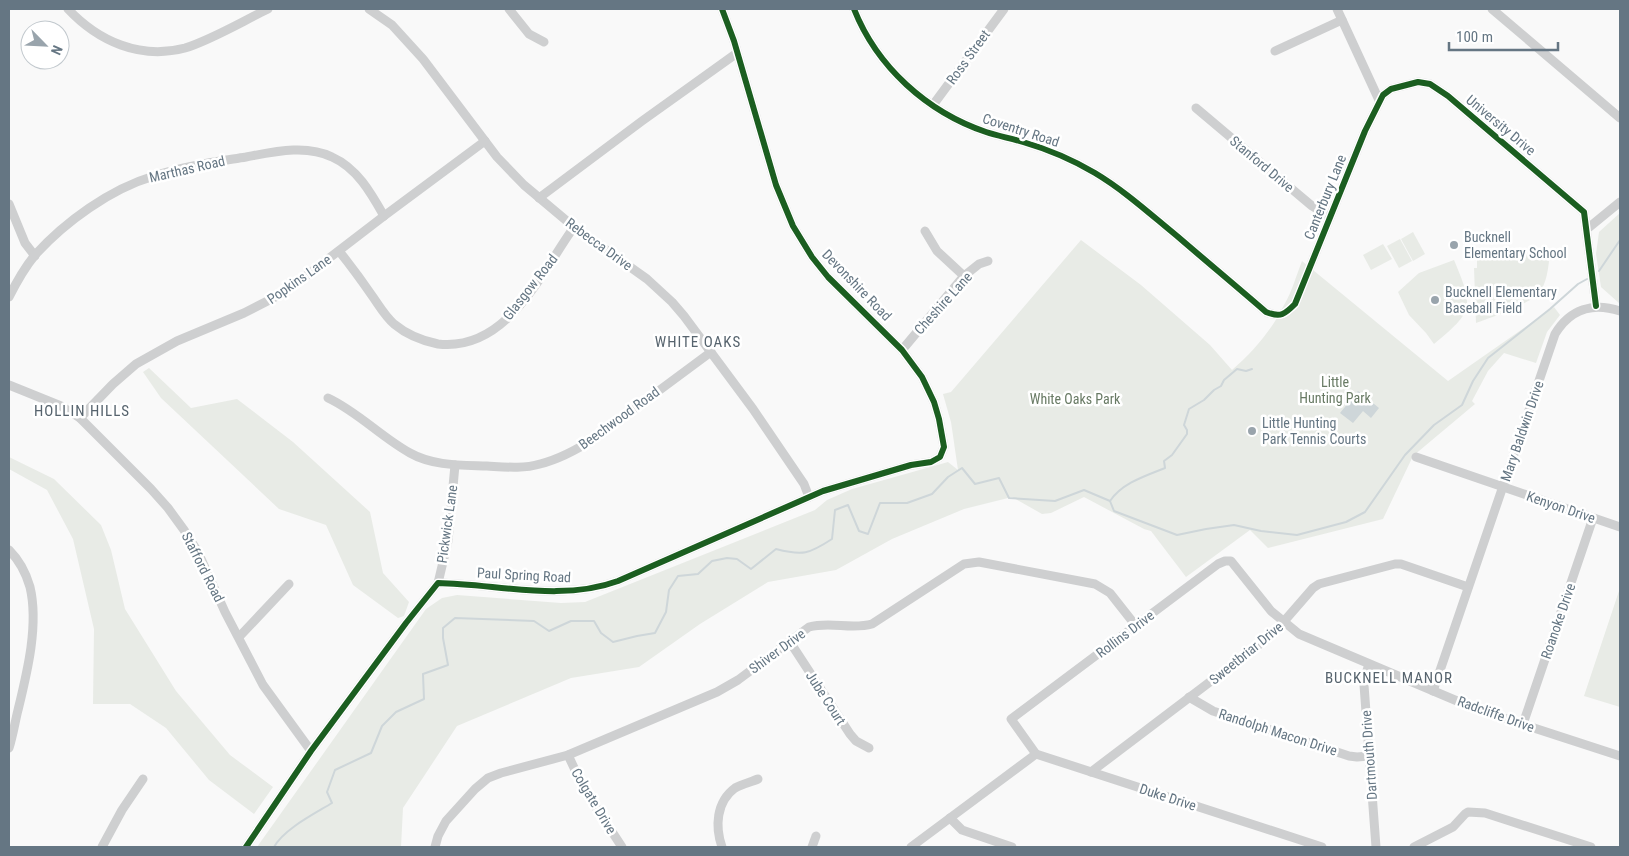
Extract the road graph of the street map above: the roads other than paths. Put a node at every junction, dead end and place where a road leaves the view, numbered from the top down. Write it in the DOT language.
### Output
graph roads {
  1 [pos="68,9"];
  2 [pos="268,9"];
  3 [pos="369,9"];
  4 [pos="509,9"];
  5 [pos="722,9"];
  6 [pos="854,9"];
  7 [pos="1004,9"];
  8 [pos="1337,9"];
  9 [pos="1492,9"];
  10 [pos="1342,20"];
  11 [pos="544,42"];
  12 [pos="1275,51"];
  13 [pos="738,54"];
  14 [pos="1379,100"];
  15 [pos="933,105"];
  16 [pos="1196,108"];
  17 [pos="1620,118"];
  18 [pos="485,141"];
  19 [pos="540,198"];
  20 [pos="1620,202"];
  21 [pos="9,204"];
  22 [pos="384,216"];
  23 [pos="1330,217"];
  24 [pos="574,227"];
  25 [pos="1587,230"];
  26 [pos="925,231"];
  27 [pos="339,251"];
  28 [pos="35,256"];
  29 [pos="988,261"];
  30 [pos="964,276"];
  31 [pos="9,297"];
  32 [pos="1295,304"];
  33 [pos="1596,306"];
  34 [pos="1620,311"];
  35 [pos="902,350"];
  36 [pos="711,352"];
  37 [pos="9,385"];
  38 [pos="328,398"];
  39 [pos="80,418"];
  40 [pos="940,457"];
  41 [pos="1416,457"];
  42 [pos="455,465"];
  43 [pos="1503,486"];
  44 [pos="809,497"];
  45 [pos="1593,518"];
  46 [pos="1620,527"];
  47 [pos="9,550"];
  48 [pos="438,583"];
  49 [pos="289,584"];
  50 [pos="1252,586"];
  51 [pos="1468,587"];
  52 [pos="1284,623"];
  53 [pos="1136,626"];
  54 [pos="239,637"];
  55 [pos="790,642"];
  56 [pos="1369,664"];
  57 [pos="1433,691"];
  58 [pos="1189,697"];
  59 [pos="1523,724"];
  60 [pos="9,748"];
  61 [pos="868,748"];
  62 [pos="311,750"];
  63 [pos="1036,754"];
  64 [pos="568,755"];
  65 [pos="1369,756"];
  66 [pos="1620,756"];
  67 [pos="1091,772"];
  68 [pos="143,779"];
  69 [pos="758,779"];
  70 [pos="950,818"];
  71 [pos="816,836"];
  72 [pos="102,847"];
  73 [pos="246,847"];
  74 [pos="435,847"];
  75 [pos="622,847"];
  76 [pos="722,847"];
  77 [pos="812,847"];
  78 [pos="911,847"];
  79 [pos="1012,847"];
  80 [pos="1322,847"];
  81 [pos="1376,847"];
  82 [pos="1414,847"];
  83 [pos="1590,847"];
  1 -- 2 [label="street"];
  3 -- 18 [label="street, Rebecca Drive"];
  4 -- 11 [label="street"];
  5 -- 13 [label="street, Devonshire Road"];
  6 -- 15 [label="street, Coventry Road"];
  7 -- 15 [label="street, Ross Street"];
  8 -- 10 [label="street"];
  9 -- 17 [label="street"];
  10 -- 12 [label="street"];
  10 -- 14 [label="street"];
  13 -- 19 [label="street"];
  13 -- 35 [label="street, Devonshire Road"];
  14 -- 23 [label="street, Canterbury Lane"];
  14 -- 25 [label="street, University Drive"];
  15 -- 32 [label="street, Coventry Road"];
  16 -- 23 [label="street, Stanford Drive"];
  18 -- 19 [label="street, Rebecca Drive"];
  18 -- 22 [label="street, Popkins Lane"];
  19 -- 24 [label="street, Rebecca Drive"];
  20 -- 25 [label="street"];
  21 -- 28 [label="street"];
  22 -- 27 [label="street, Popkins Lane"];
  22 -- 28 [label="street, Marthas Road"];
  23 -- 32 [label="street, Canterbury Lane"];
  24 -- 27 [label="street, Glasgow Road"];
  24 -- 36 [label="street, Rebecca Drive"];
  25 -- 33 [label="street"];
  26 -- 30 [label="street"];
  27 -- 39 [label="street, Popkins Lane"];
  28 -- 31 [label="street, Marthas Road"];
  29 -- 30 [label="street, Cheshire Lane"];
  30 -- 35 [label="street, Cheshire Lane"];
  33 -- 34 [label="street"];
  33 -- 43 [label="street, Mary Baldwin Drive"];
  35 -- 40 [label="street, Devonshire Road"];
  36 -- 42 [label="street, Beechwood Road"];
  36 -- 44 [label="street, Rebecca Drive"];
  37 -- 39 [label="street, Stafford Road"];
  38 -- 42 [label="street, Beechwood Road"];
  39 -- 54 [label="street, Stafford Road"];
  40 -- 44 [label="street, Paul Spring Road"];
  41 -- 43 [label="street, Kenyon Drive"];
  42 -- 48 [label="street, Pickwick Lane"];
  43 -- 45 [label="street, Kenyon Drive"];
  43 -- 51 [label="street, Mary Baldwin Drive"];
  44 -- 48 [label="street, Paul Spring Road"];
  45 -- 46 [label="street, Kenyon Drive"];
  45 -- 59 [label="street, Roanoke Drive"];
  47 -- 60 [label="street"];
  48 -- 62 [label="street"];
  49 -- 54 [label="street"];
  50 -- 52 [label="street, Radcliffe Drive"];
  50 -- 53 [label="street, Rollins Drive"];
  51 -- 52 [label="street, Sweetbriar Drive"];
  51 -- 57 [label="street, Mary Baldwin Drive"];
  52 -- 56 [label="street, Radcliffe Drive"];
  52 -- 58 [label="street, Sweetbriar Drive"];
  53 -- 55 [label="street, Shiver Drive"];
  53 -- 63 [label="street, Rollins Drive"];
  54 -- 62 [label="street, Stafford Road"];
  55 -- 61 [label="street, Jube Court"];
  55 -- 64 [label="street, Shiver Drive"];
  56 -- 57 [label="street, Radcliffe Drive"];
  56 -- 65 [label="street, Dartmouth Drive"];
  57 -- 59 [label="street, Radcliffe Drive"];
  58 -- 65 [label="street, Randolph Macon Drive"];
  58 -- 67 [label="street, Sweetbriar Drive"];
  59 -- 66 [label="street, Radcliffe Drive"];
  62 -- 73 [label="street"];
  63 -- 67 [label="street, Duke Drive"];
  63 -- 70 [label="street"];
  64 -- 74 [label="street, Shiver Drive"];
  64 -- 75 [label="street, Colgate Drive"];
  65 -- 81 [label="street, Dartmouth Drive"];
  67 -- 80 [label="street, Duke Drive"];
  68 -- 72 [label="street"];
  69 -- 76 [label="street"];
  70 -- 78 [label="street"];
  70 -- 79 [label="street"];
  71 -- 77 [label="street"];
  82 -- 83 [label="street"];
}
